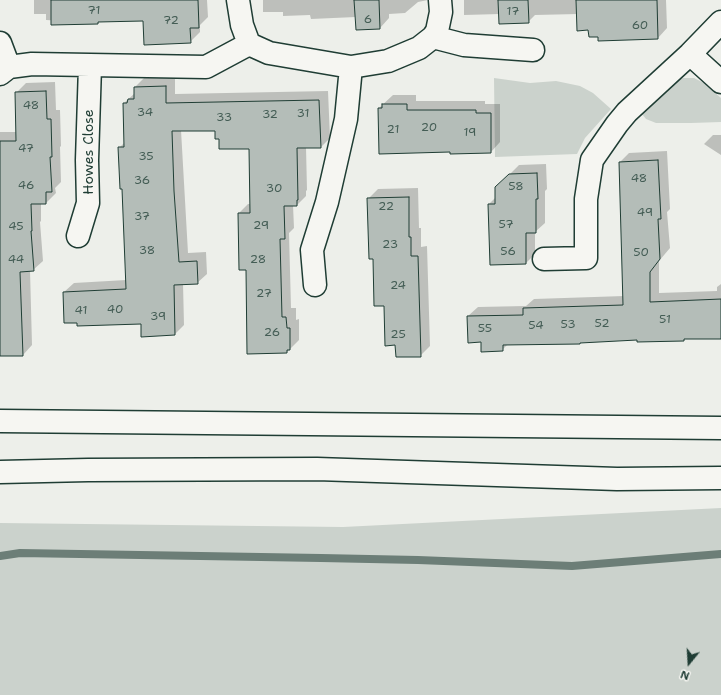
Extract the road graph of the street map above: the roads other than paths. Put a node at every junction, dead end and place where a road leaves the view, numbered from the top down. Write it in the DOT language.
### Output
graph roads {
  1 [pos="238,0"];
  2 [pos="440,0"];
  3 [pos="721,22"];
  4 [pos="433,37"];
  5 [pos="0,43"];
  6 [pos="249,44"];
  7 [pos="533,50"];
  8 [pos="690,54"];
  9 [pos="90,66"];
  10 [pos="351,67"];
  11 [pos="4,70"];
  12 [pos="721,82"];
  13 [pos="78,236"];
  14 [pos="544,259"];
  15 [pos="314,285"];
  16 [pos="0,421"];
  17 [pos="721,428"];
  18 [pos="0,472"];
  19 [pos="721,478"];
  1 -- 6 [label="main road"];
  2 -- 4 [label="main road"];
  3 -- 8 [label="main road"];
  4 -- 7 [label="main road"];
  4 -- 10 [label="main road"];
  5 -- 11 [label="main road"];
  6 -- 9 [label="main road"];
  6 -- 10 [label="main road"];
  8 -- 12 [label="main road"];
  8 -- 14 [label="main road"];
  9 -- 11 [label="main road"];
  9 -- 13 [label="main road, Howes Close"];
  10 -- 15 [label="main road"];
  16 -- 17 [label="main road"];
  18 -- 19 [label="main road"];
}
